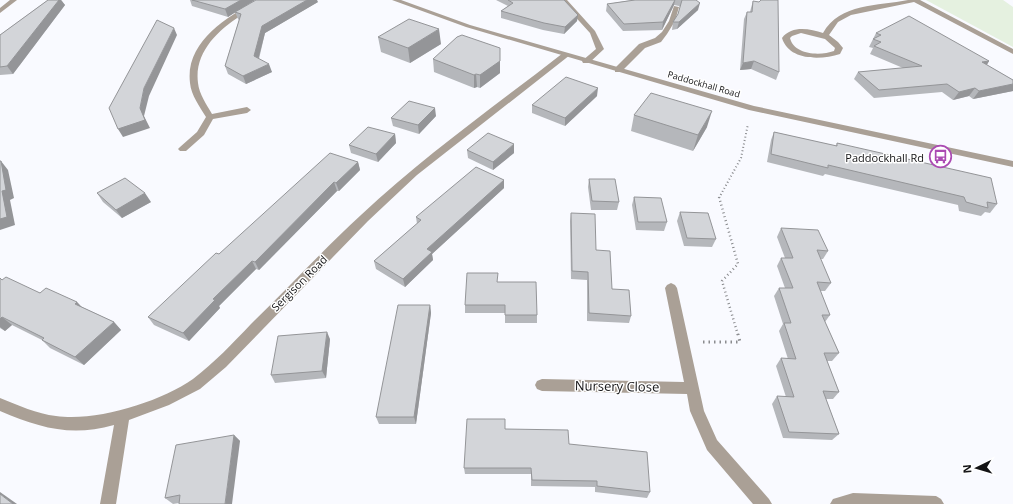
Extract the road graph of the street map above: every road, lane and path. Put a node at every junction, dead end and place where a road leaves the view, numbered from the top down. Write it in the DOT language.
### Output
graph roads {
  1 [pos="14,0"];
  2 [pos="263,0"];
  3 [pos="395,0"];
  4 [pos="562,0"];
  5 [pos="916,0"];
  6 [pos="676,7"];
  7 [pos="0,11"];
  8 [pos="825,36"];
  9 [pos="1013,52"];
  10 [pos="566,55"];
  11 [pos="586,61"];
  12 [pos="618,70"];
  13 [pos="752,108"];
  14 [pos="247,110"];
  15 [pos="210,117"];
  16 [pos="183,149"];
  17 [pos="1013,164"];
  18 [pos="671,288"];
  19 [pos="682,342"];
  20 [pos="542,385"];
  21 [pos="692,388"];
  22 [pos="0,404"];
  23 [pos="123,416"];
  24 [pos="108,504"];
  25 [pos="764,504"];
  26 [pos="838,504"];
  27 [pos="936,504"];
  1 -- 7 [label="street"];
  2 -- 15 [label="street"];
  3 -- 10 [label="street, Paddockhall Road"];
  4 -- 11 [label="street"];
  5 -- 8 [label="street"];
  5 -- 9 [label="street"];
  6 -- 12 [label="street"];
  8 -- 8 [label="street"];
  10 -- 11 [label="street, Paddockhall Road"];
  10 -- 23 [label="street, Sergison Road"];
  11 -- 12 [label="street, Paddockhall Road"];
  12 -- 13 [label="street, Paddockhall Road"];
  13 -- 17 [label="street, Paddockhall Road"];
  13 -- 19 [label="path"];
  14 -- 15 [label="street"];
  15 -- 16 [label="street"];
  18 -- 19 [label="street"];
  19 -- 21 [label="street"];
  20 -- 21 [label="street, Nursery Close"];
  21 -- 25 [label="street"];
  22 -- 23 [label="street, Sergison Road"];
  23 -- 24 [label="street"];
  26 -- 27 [label="street"];
}
